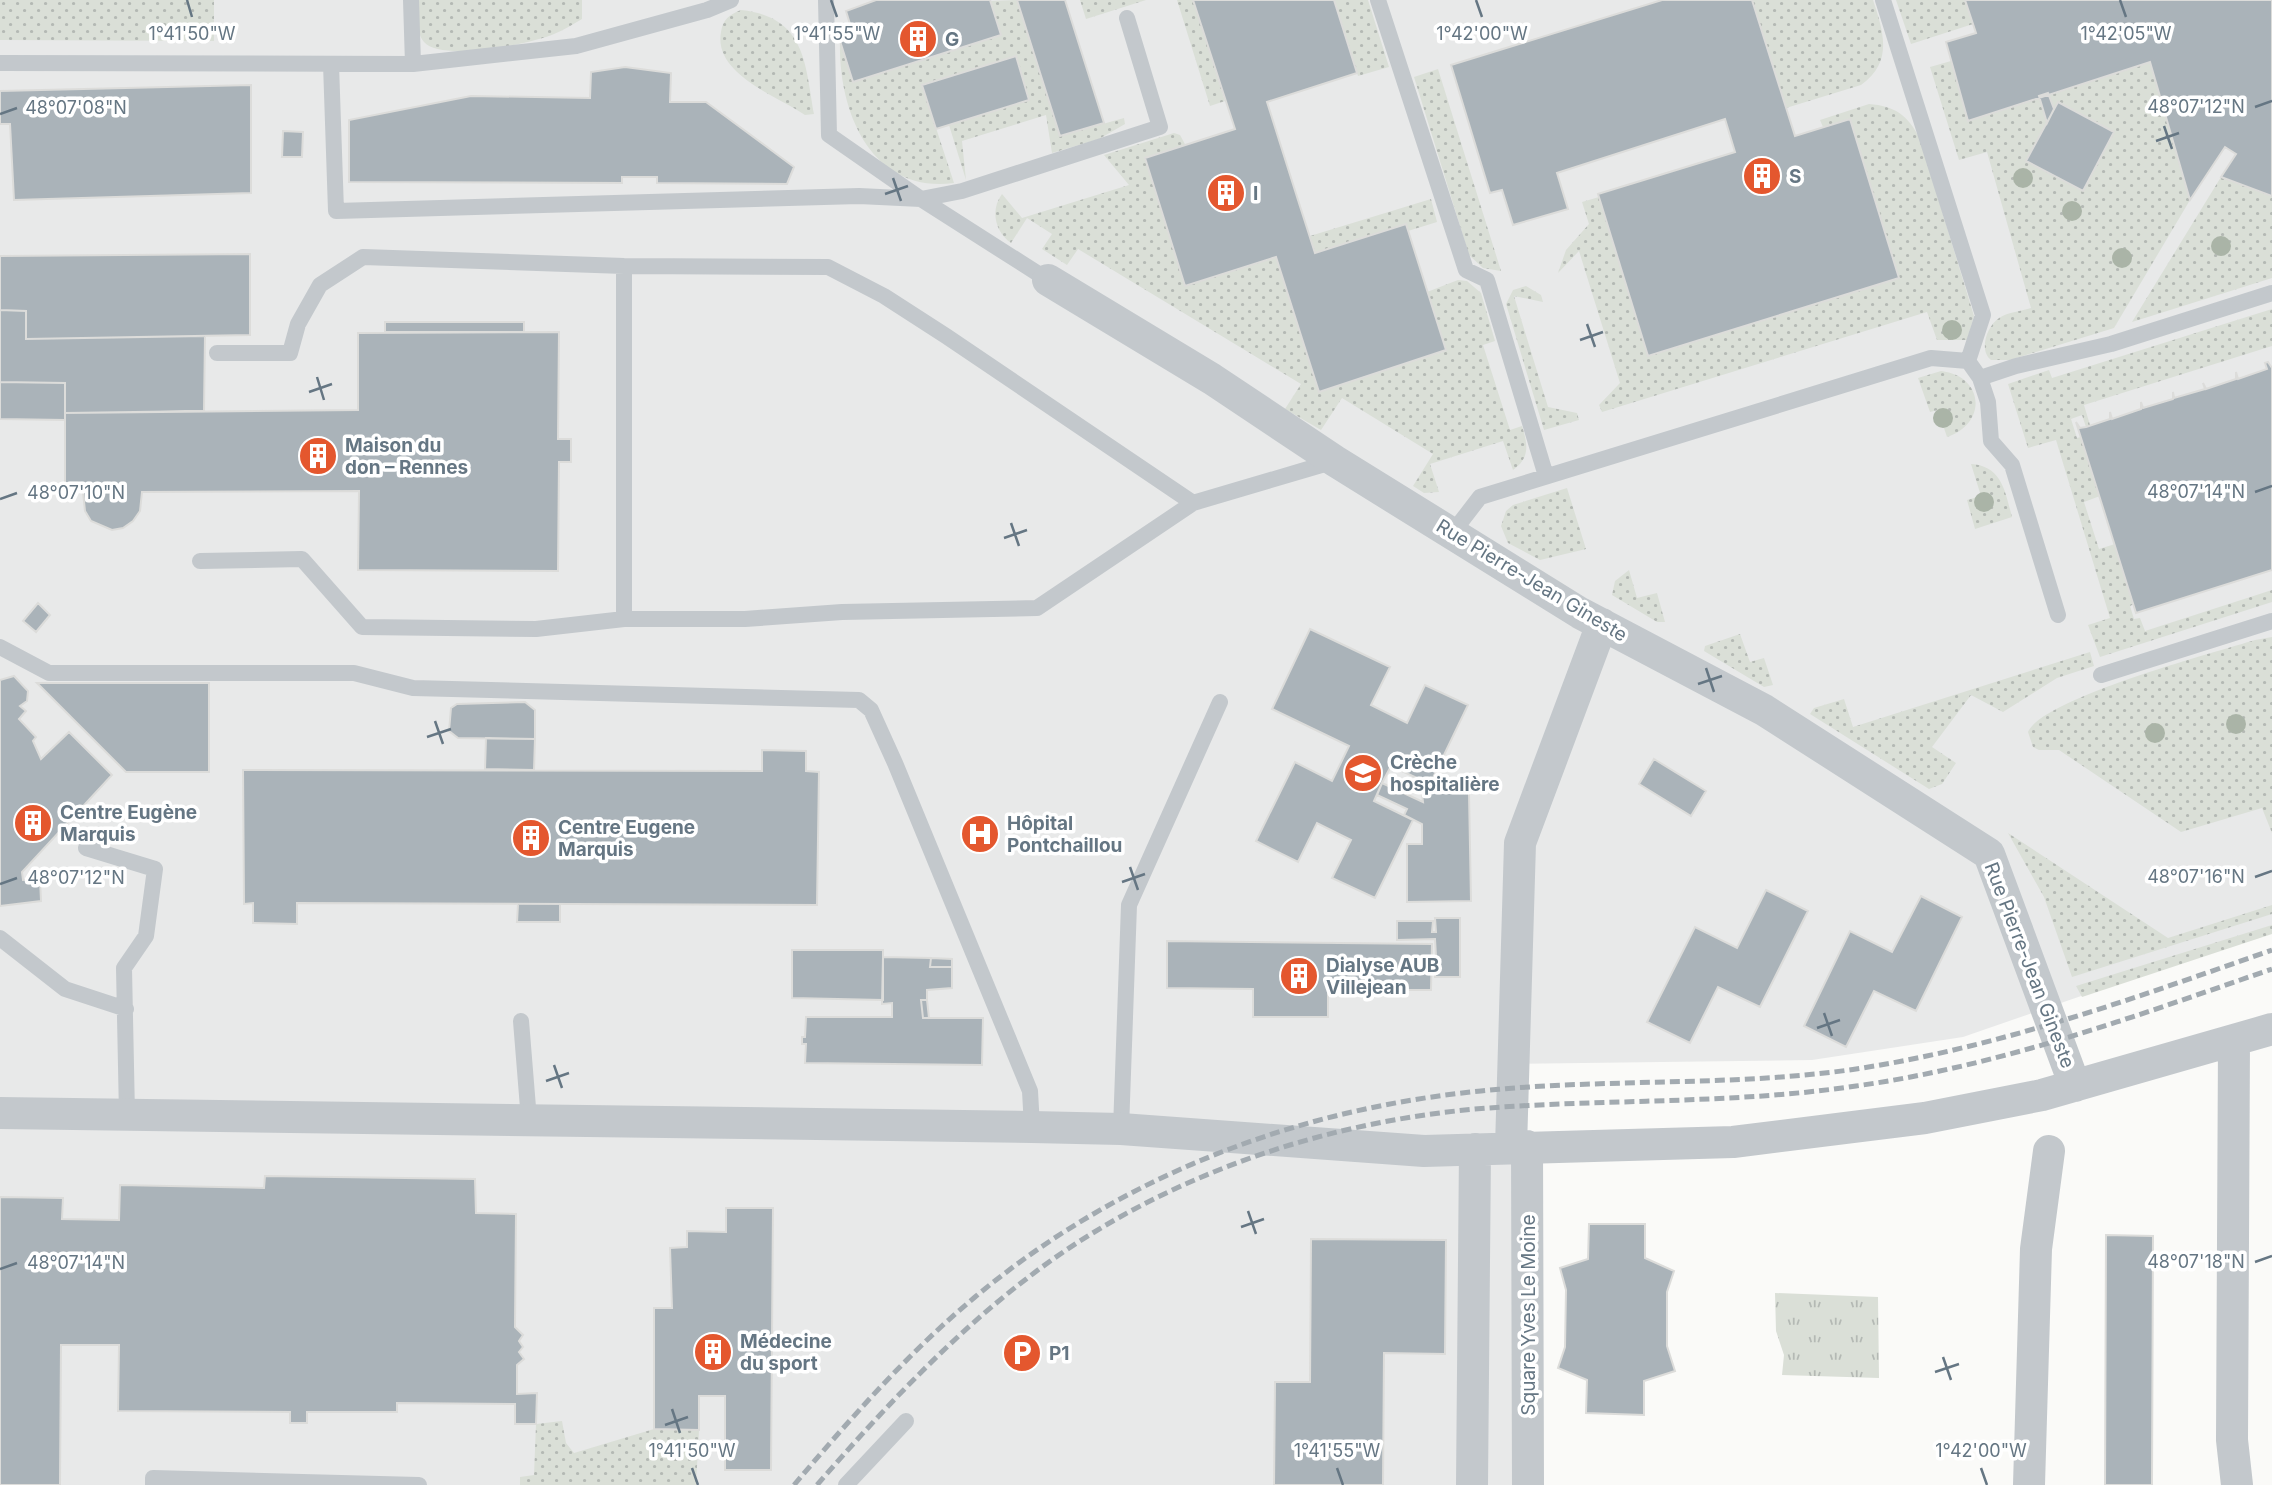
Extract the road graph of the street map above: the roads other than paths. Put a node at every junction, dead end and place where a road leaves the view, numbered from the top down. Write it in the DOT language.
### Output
graph roads {
  1 [pos="411,0"];
  2 [pos="731,0"];
  3 [pos="826,0"];
  4 [pos="1378,0"];
  5 [pos="1883,0"];
  6 [pos="1127,18"];
  7 [pos="0,63"];
  8 [pos="331,64"];
  9 [pos="414,64"];
  10 [pos="921,199"];
  11 [pos="624,265"];
  12 [pos="1048,280"];
  13 [pos="2272,293"];
  14 [pos="217,353"];
  15 [pos="1968,361"];
  16 [pos="1980,378"];
  17 [pos="1335,461"];
  18 [pos="1546,475"];
  19 [pos="1193,503"];
  20 [pos="1453,532"];
  21 [pos="200,561"];
  22 [pos="2058,615"];
  23 [pos="624,619"];
  24 [pos="2272,621"];
  25 [pos="1602,624"];
  26 [pos="0,647"];
  27 [pos="2101,675"];
  28 [pos="1220,702"];
  29 [pos="86,848"];
  30 [pos="0,938"];
  31 [pos="126,1009"];
  32 [pos="522,1021"];
  33 [pos="2272,1030"];
  34 [pos="2234,1042"];
  35 [pos="2075,1086"];
  36 [pos="0,1113"];
  37 [pos="127,1115"];
  38 [pos="529,1120"];
  39 [pos="1032,1127"];
  40 [pos="1121,1129"];
  41 [pos="1519,1147"];
  42 [pos="1475,1149"];
  43 [pos="2049,1151"];
  44 [pos="906,1421"];
  45 [pos="153,1485"];
  46 [pos="419,1485"];
  47 [pos="846,1485"];
  48 [pos="1472,1485"];
  49 [pos="1528,1485"];
  50 [pos="2029,1485"];
  51 [pos="2237,1485"];
  1 -- 9 [label="lane"];
  2 -- 9 [label="lane"];
  3 -- 10 [label="lane"];
  4 -- 18 [label="lane"];
  5 -- 15 [label="lane"];
  6 -- 10 [label="lane"];
  7 -- 8 [label="lane"];
  8 -- 9 [label="lane"];
  8 -- 10 [label="lane"];
  10 -- 12 [label="lane"];
  11 -- 14 [label="lane"];
  11 -- 19 [label="lane"];
  11 -- 23 [label="lane"];
  12 -- 17 [label="street, Rue Pierre-Jean Gineste"];
  13 -- 16 [label="lane"];
  15 -- 16 [label="lane"];
  15 -- 18 [label="lane"];
  16 -- 22 [label="lane"];
  17 -- 19 [label="lane"];
  17 -- 20 [label="street, Rue Pierre-Jean Gineste"];
  18 -- 20 [label="lane"];
  19 -- 23 [label="lane"];
  20 -- 25 [label="street, Rue Pierre-Jean Gineste"];
  21 -- 23 [label="lane"];
  24 -- 27 [label="lane"];
  25 -- 35 [label="street, Rue Pierre-Jean Gineste"];
  25 -- 41 [label="street, Square Yves Le Moine"];
  26 -- 39 [label="lane"];
  28 -- 40 [label="lane"];
  29 -- 31 [label="lane"];
  30 -- 31 [label="lane"];
  31 -- 37 [label="lane"];
  32 -- 38 [label="lane"];
  33 -- 34 [label="street"];
  34 -- 35 [label="street"];
  34 -- 51 [label="street"];
  35 -- 41 [label="street"];
  36 -- 37 [label="street"];
  37 -- 38 [label="street"];
  38 -- 39 [label="street"];
  39 -- 40 [label="street"];
  40 -- 42 [label="street"];
  41 -- 42 [label="street"];
  41 -- 49 [label="street, Square Yves Le Moine"];
  42 -- 48 [label="street"];
  43 -- 50 [label="street"];
  44 -- 47 [label="lane"];
  45 -- 46 [label="lane"];
}
